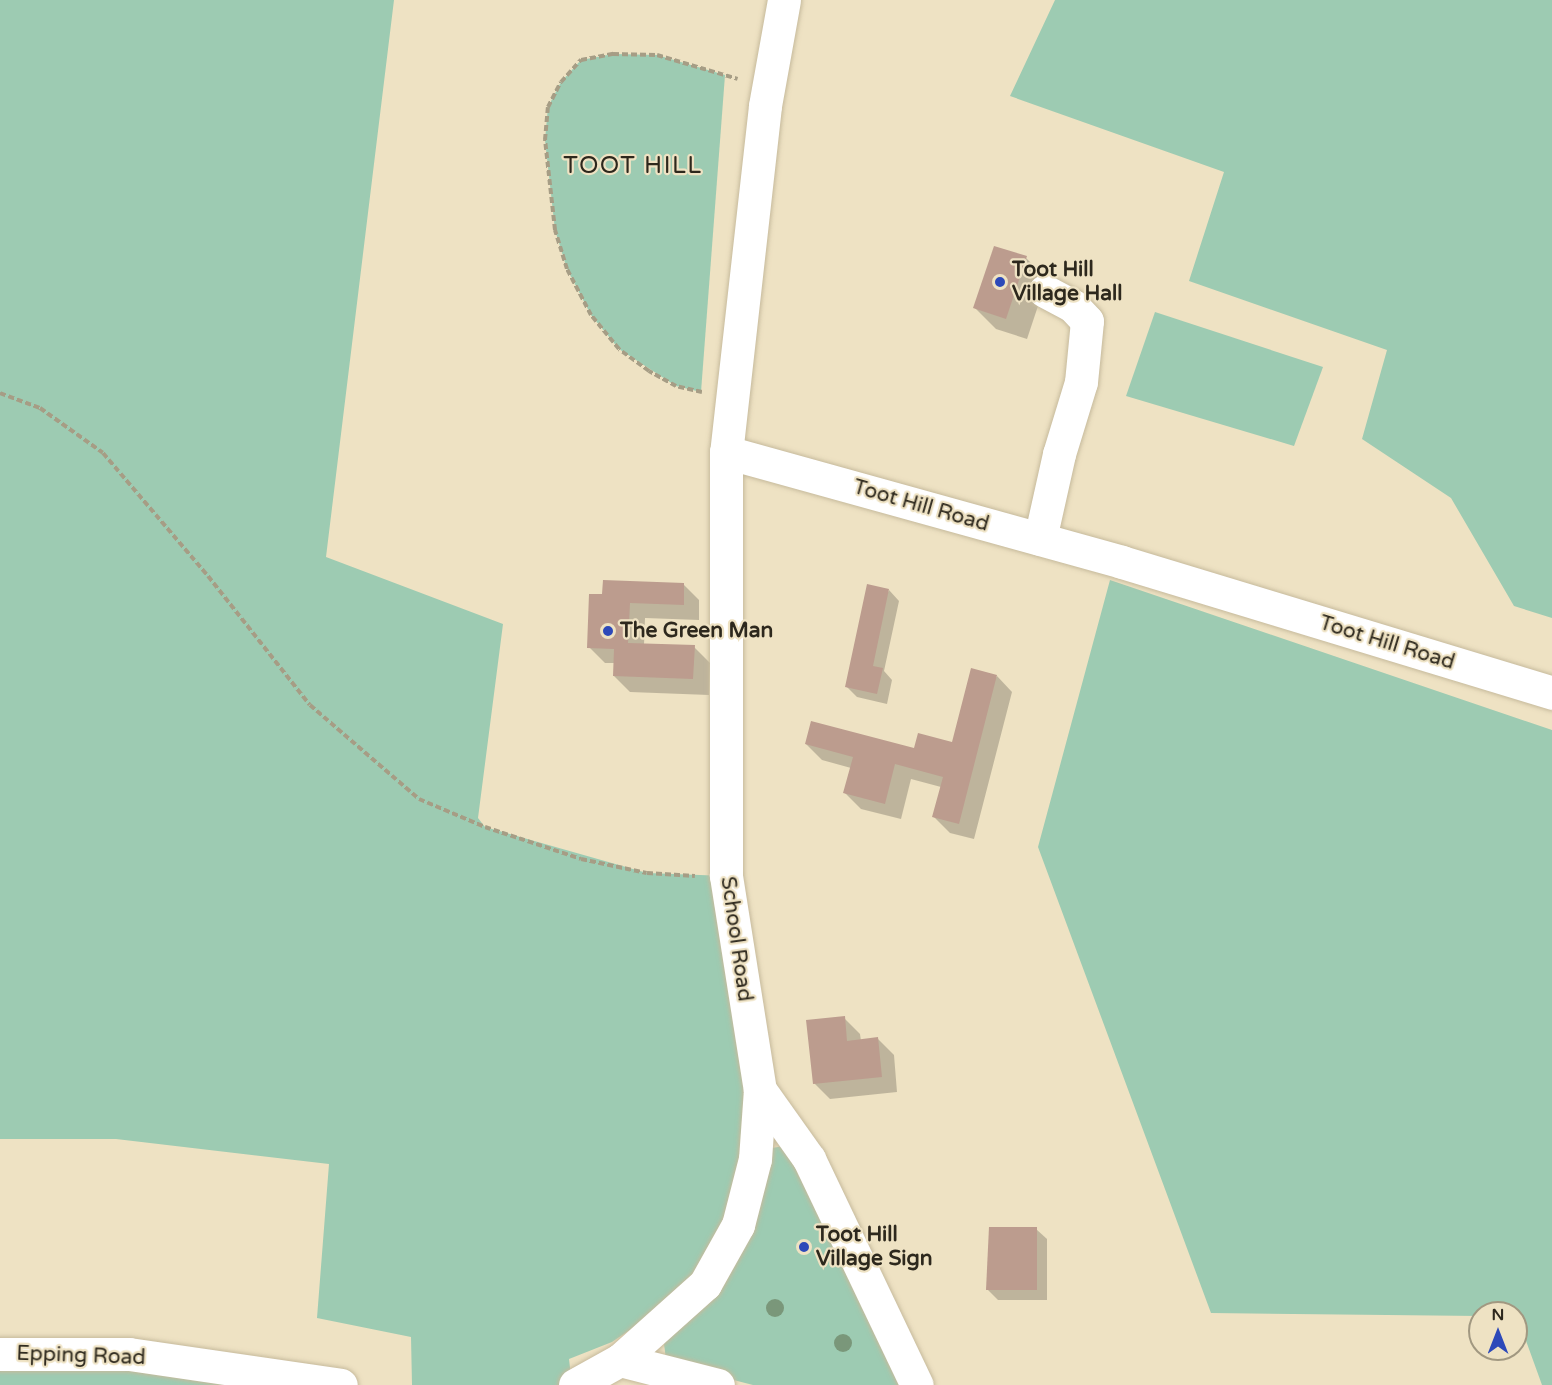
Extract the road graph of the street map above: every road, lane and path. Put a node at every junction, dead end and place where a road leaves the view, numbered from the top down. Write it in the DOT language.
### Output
graph roads {
  1 [pos="759,0"];
  2 [pos="784,0"];
  3 [pos="776,32"];
  4 [pos="768,87"];
  5 [pos="1045,291"];
  6 [pos="0,393"];
  7 [pos="731,399"];
  8 [pos="726,452"];
  9 [pos="1040,539"];
  10 [pos="1552,693"];
  11 [pos="726,876"];
  12 [pos="760,1090"];
  13 [pos="0,1354"];
  14 [pos="620,1360"];
  15 [pos="341,1385"];
  16 [pos="575,1385"];
  17 [pos="718,1385"];
  18 [pos="918,1385"];
  1 -- 3 [label="street"];
  2 -- 3 [label="street"];
  3 -- 4 [label="street"];
  4 -- 7 [label="street"];
  4 -- 7 [label="path"];
  5 -- 9 [label="street"];
  6 -- 11 [label="path"];
  7 -- 8 [label="street"];
  8 -- 9 [label="street, Toot Hill Road"];
  8 -- 11 [label="street, School Road"];
  9 -- 10 [label="street, Toot Hill Road"];
  11 -- 12 [label="street, School Road"];
  12 -- 14 [label="street"];
  12 -- 18 [label="street, School Road"];
  13 -- 15 [label="street, Epping Road"];
  14 -- 16 [label="street"];
  14 -- 17 [label="street"];
}
